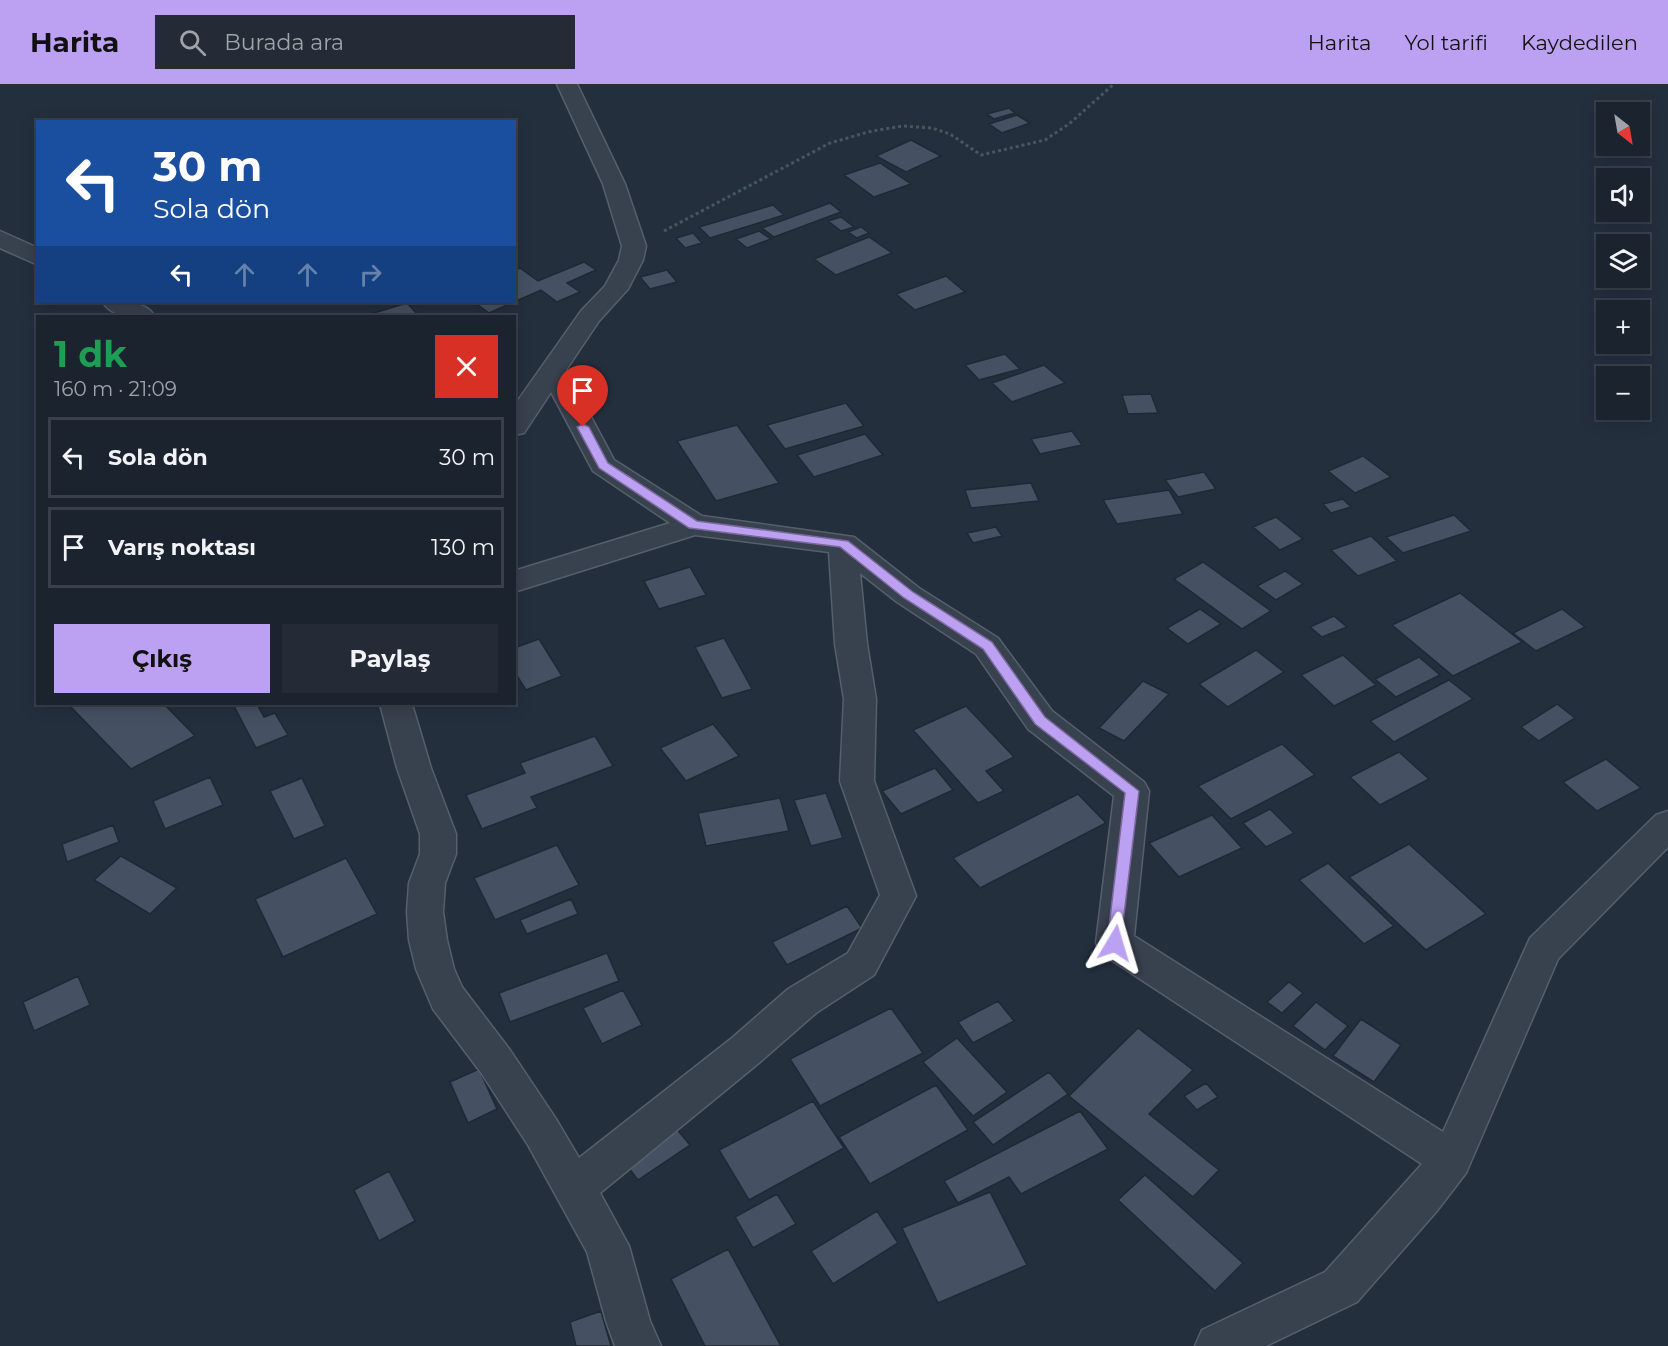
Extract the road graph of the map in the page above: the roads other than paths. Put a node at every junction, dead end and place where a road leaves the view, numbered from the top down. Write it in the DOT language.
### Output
graph roads {
  1 [pos="567,84"];
  2 [pos="0,238"];
  3 [pos="36,257"];
  4 [pos="117,303"];
  5 [pos="140,315"];
  6 [pos="553,369"];
  7 [pos="516,424"];
  8 [pos="693,525"];
  9 [pos="843,544"];
  10 [pos="516,581"];
  11 [pos="396,705"];
  12 [pos="1668,825"];
  13 [pos="1451,1160"];
  14 [pos="575,1187"];
  15 [pos="638,1346"];
  16 [pos="1218,1346"];
  1 -- 6 [label="street"];
  2 -- 3 [label="street"];
  4 -- 5 [label="street"];
  6 -- 7 [label="street"];
  6 -- 8 [label="street"];
  8 -- 9 [label="street"];
  8 -- 10 [label="street"];
  9 -- 13 [label="street"];
  9 -- 14 [label="street"];
  11 -- 14 [label="street"];
  12 -- 13 [label="street"];
  13 -- 16 [label="street"];
  14 -- 15 [label="street"];
}
